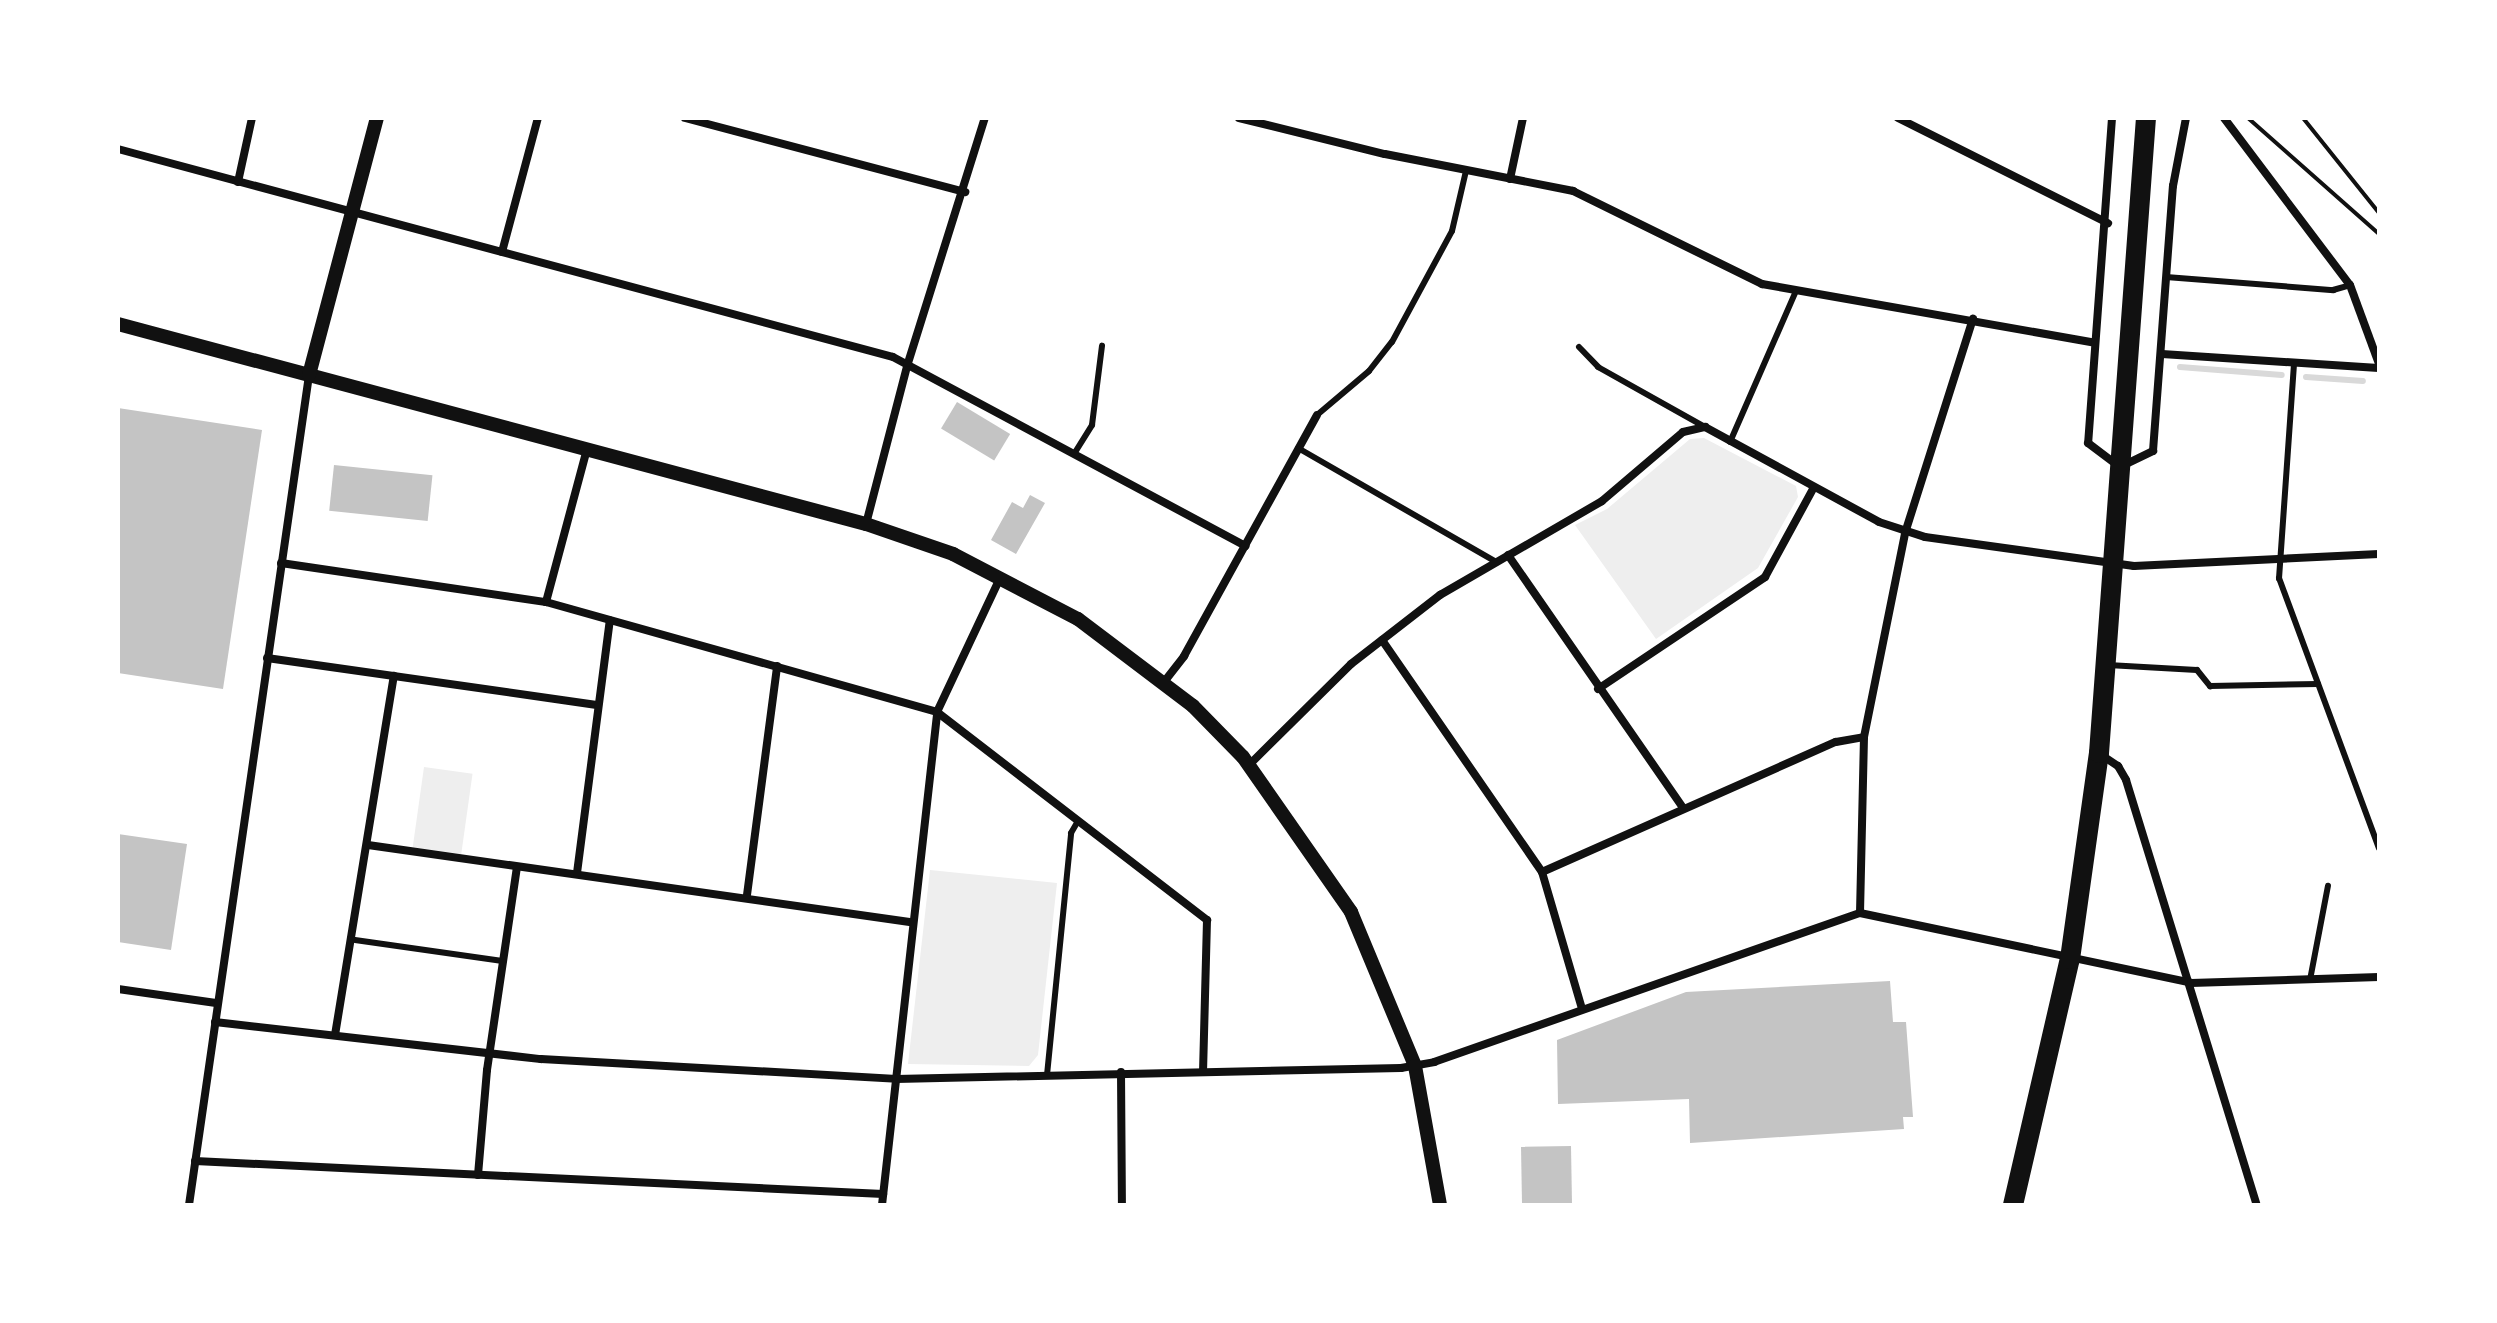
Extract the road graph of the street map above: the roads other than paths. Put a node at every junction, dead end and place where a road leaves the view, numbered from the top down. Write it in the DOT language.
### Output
graph roads {
  1 [pos="252,118"];
  2 [pos="377,118"];
  3 [pos="538,118"];
  4 [pos="685,118"];
  5 [pos="985,118"];
  6 [pos="1239,118"];
  7 [pos="1523,118"];
  8 [pos="1898,118"];
  9 [pos="2112,118"];
  10 [pos="2146,118"];
  11 [pos="2186,118"];
  12 [pos="2224,118"];
  13 [pos="118,149"];
  14 [pos="1466,171"];
  15 [pos="1510,179"];
  16 [pos="238,182"];
  17 [pos="965,192"];
  18 [pos="351,213"];
  19 [pos="2108,223"];
  20 [pos="502,252"];
  21 [pos="2166,277"];
  22 [pos="2350,285"];
  23 [pos="1795,293"];
  24 [pos="1973,319"];
  25 [pos="118,324"];
  26 [pos="2095,343"];
  27 [pos="1102,346"];
  28 [pos="1579,347"];
  29 [pos="2162,354"];
  30 [pos="908,363"];
  31 [pos="2294,364"];
  32 [pos="2379,366"];
  33 [pos="309,375"];
  34 [pos="1317,415"];
  35 [pos="1705,427"];
  36 [pos="1730,442"];
  37 [pos="1298,448"];
  38 [pos="587,449"];
  39 [pos="1074,454"];
  40 [pos="2120,467"];
  41 [pos="1814,487"];
  42 [pos="866,524"];
  43 [pos="1905,533"];
  44 [pos="1245,546"];
  45 [pos="2379,554"];
  46 [pos="1508,555"];
  47 [pos="2278,559"];
  48 [pos="1496,562"];
  49 [pos="281,563"];
  50 [pos="2111,565"];
  51 [pos="1001,576"];
  52 [pos="546,602"];
  53 [pos="610,620"];
  54 [pos="1382,640"];
  55 [pos="267,658"];
  56 [pos="2104,664"];
  57 [pos="777,666"];
  58 [pos="394,676"];
  59 [pos="1164,682"];
  60 [pos="2318,684"];
  61 [pos="1598,689"];
  62 [pos="597,705"];
  63 [pos="937,712"];
  64 [pos="1864,737"];
  65 [pos="2099,753"];
  66 [pos="1250,764"];
  67 [pos="1683,808"];
  68 [pos="1078,821"];
  69 [pos="368,845"];
  70 [pos="2379,848"];
  71 [pos="517,867"];
  72 [pos="1542,872"];
  73 [pos="577,873"];
  74 [pos="2328,886"];
  75 [pos="747,895"];
  76 [pos="1860,913"];
  77 [pos="910,922"];
  78 [pos="355,940"];
  79 [pos="2070,959"];
  80 [pos="503,961"];
  81 [pos="2379,977"];
  82 [pos="2310,980"];
  83 [pos="2191,983"];
  84 [pos="118,989"];
  85 [pos="216,1003"];
  86 [pos="1582,1009"];
  87 [pos="215,1022"];
  88 [pos="335,1035"];
  89 [pos="489,1054"];
  90 [pos="1415,1066"];
  91 [pos="1203,1070"];
  92 [pos="1121,1072"];
  93 [pos="1047,1075"];
  94 [pos="896,1079"];
  95 [pos="195,1161"];
  96 [pos="478,1175"];
  97 [pos="883,1194"];
  98 [pos="189,1205"];
  99 [pos="882,1205"];
  100 [pos="1122,1205"];
  101 [pos="1440,1205"];
  102 [pos="2013,1205"];
  103 [pos="2257,1205"];
  1 -- 16 [label="street"];
  2 -- 18 [label="street"];
  3 -- 20 [label="street"];
  4 -- 17 [label="street"];
  5 -- 17 [label="street"];
  6 -- 14 [label="street"];
  7 -- 15 [label="street"];
  8 -- 19 [label="street"];
  9 -- 19 [label="street"];
  10 -- 40 [label="main road"];
  11 -- 21 [label="street"];
  12 -- 22 [label="street"];
  13 -- 16 [label="street"];
  14 -- 15 [label="street"];
  14 -- 34 [label="lane"];
  15 -- 23 [label="street"];
  16 -- 18 [label="street"];
  17 -- 30 [label="street"];
  18 -- 20 [label="street"];
  18 -- 33 [label="street"];
  19 -- 26 [label="street"];
  20 -- 30 [label="street"];
  21 -- 22 [label="lane"];
  21 -- 29 [label="street"];
  22 -- 32 [label="street"];
  23 -- 24 [label="street"];
  23 -- 36 [label="lane"];
  24 -- 26 [label="street"];
  24 -- 43 [label="street"];
  25 -- 33 [label="street"];
  26 -- 40 [label="street"];
  27 -- 39 [label="lane"];
  28 -- 35 [label="lane"];
  29 -- 31 [label="street"];
  29 -- 40 [label="street"];
  30 -- 39 [label="street"];
  30 -- 42 [label="street"];
  31 -- 32 [label="street"];
  31 -- 47 [label="lane"];
  33 -- 38 [label="street"];
  33 -- 49 [label="street"];
  34 -- 37 [label="street"];
  35 -- 36 [label="street"];
  35 -- 46 [label="street"];
  36 -- 41 [label="street"];
  37 -- 44 [label="street"];
  37 -- 48 [label="lane"];
  38 -- 42 [label="street"];
  38 -- 52 [label="street"];
  39 -- 44 [label="street"];
  40 -- 50 [label="main road"];
  41 -- 43 [label="street"];
  41 -- 61 [label="street"];
  42 -- 51 [label="street"];
  43 -- 50 [label="street"];
  43 -- 64 [label="street"];
  44 -- 59 [label="street"];
  45 -- 47 [label="street"];
  46 -- 48 [label="street"];
  46 -- 61 [label="street"];
  47 -- 50 [label="street"];
  47 -- 60 [label="lane"];
  48 -- 54 [label="street"];
  49 -- 52 [label="street"];
  49 -- 55 [label="street"];
  50 -- 56 [label="main road"];
  51 -- 59 [label="street"];
  51 -- 63 [label="street"];
  52 -- 53 [label="street"];
  53 -- 57 [label="street"];
  53 -- 62 [label="street"];
  54 -- 66 [label="street"];
  54 -- 72 [label="street"];
  55 -- 58 [label="street"];
  55 -- 85 [label="street"];
  56 -- 60 [label="lane"];
  56 -- 65 [label="main road"];
  57 -- 63 [label="street"];
  57 -- 75 [label="street"];
  58 -- 62 [label="street"];
  58 -- 69 [label="street"];
  59 -- 66 [label="street"];
  60 -- 70 [label="lane"];
  61 -- 67 [label="street"];
  62 -- 73 [label="street"];
  63 -- 68 [label="street"];
  63 -- 77 [label="street"];
  64 -- 67 [label="street"];
  64 -- 76 [label="street"];
  65 -- 79 [label="main road"];
  65 -- 83 [label="street"];
  66 -- 90 [label="street"];
  67 -- 72 [label="street"];
  68 -- 91 [label="street"];
  68 -- 93 [label="lane"];
  69 -- 71 [label="street"];
  69 -- 78 [label="street"];
  71 -- 73 [label="street"];
  71 -- 80 [label="street"];
  72 -- 86 [label="street"];
  73 -- 75 [label="street"];
  74 -- 82 [label="lane"];
  75 -- 77 [label="street"];
  76 -- 79 [label="street"];
  76 -- 86 [label="street"];
  77 -- 94 [label="street"];
  78 -- 80 [label="lane"];
  78 -- 88 [label="street"];
  79 -- 83 [label="street"];
  79 -- 102 [label="main road"];
  80 -- 89 [label="street"];
  81 -- 82 [label="street"];
  82 -- 83 [label="street"];
  83 -- 103 [label="street"];
  84 -- 85 [label="street"];
  85 -- 87 [label="street"];
  86 -- 90 [label="street"];
  87 -- 88 [label="street"];
  87 -- 95 [label="street"];
  88 -- 89 [label="street"];
  89 -- 94 [label="street"];
  89 -- 96 [label="street"];
  90 -- 91 [label="street"];
  90 -- 101 [label="street"];
  91 -- 92 [label="street"];
  92 -- 93 [label="street"];
  92 -- 100 [label="street"];
  93 -- 94 [label="street"];
  94 -- 97 [label="street"];
  95 -- 96 [label="street"];
  95 -- 98 [label="street"];
  96 -- 97 [label="street"];
  97 -- 99 [label="street"];
}
